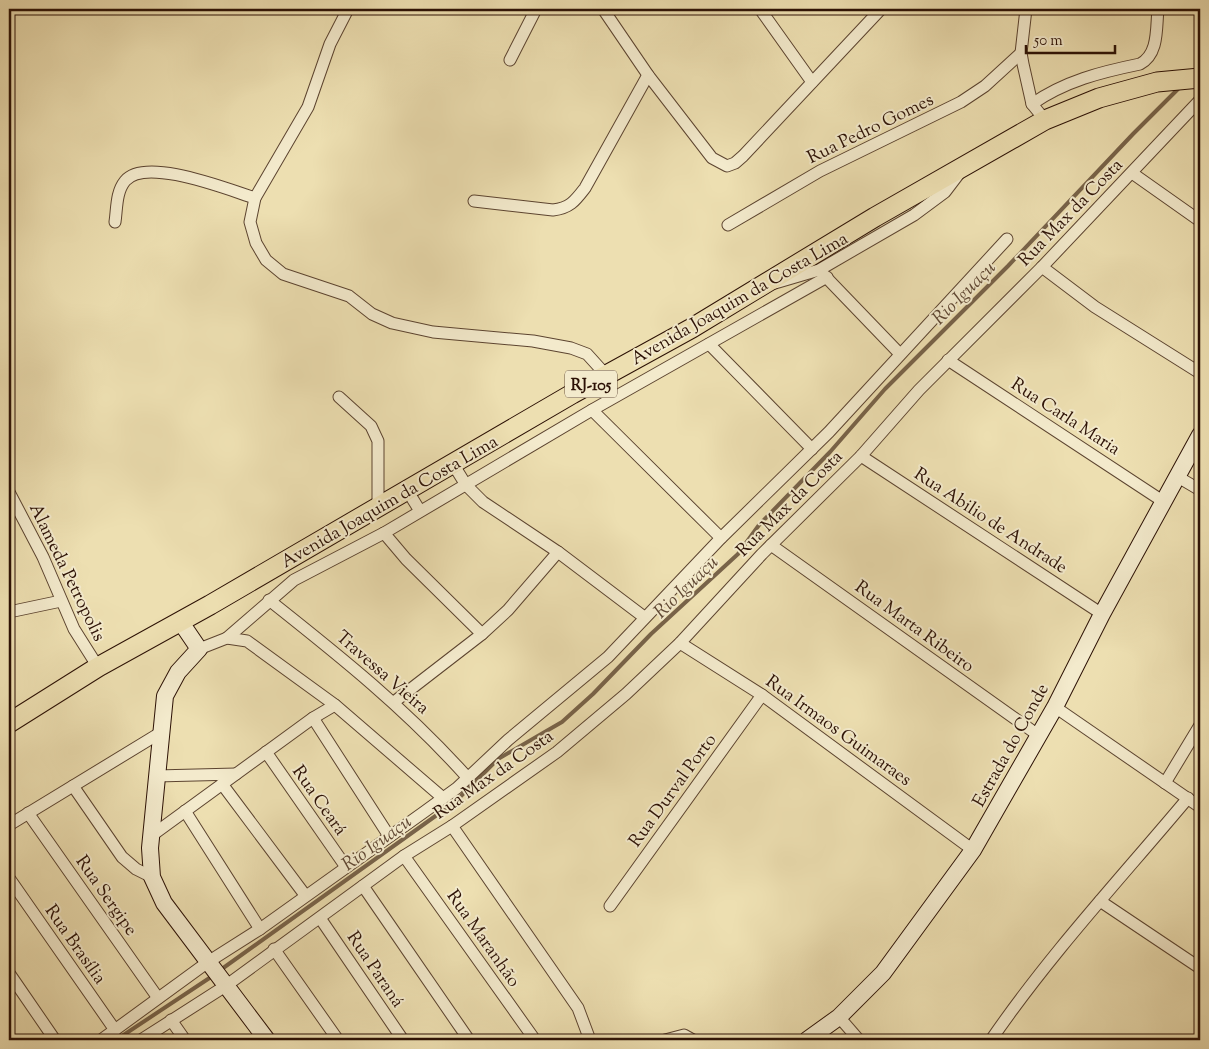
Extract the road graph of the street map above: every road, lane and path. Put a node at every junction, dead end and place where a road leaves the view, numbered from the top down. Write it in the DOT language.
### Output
graph roads {
  1 [pos="348,9"];
  2 [pos="536,9"];
  3 [pos="604,9"];
  4 [pos="760,9"];
  5 [pos="881,9"];
  6 [pos="1026,9"];
  7 [pos="1158,9"];
  8 [pos="1021,53"];
  9 [pos="510,60"];
  10 [pos="648,75"];
  11 [pos="1193,78"];
  12 [pos="812,82"];
  13 [pos="1200,100"];
  14 [pos="1032,104"];
  15 [pos="1044,120"];
  16 [pos="964,167"];
  17 [pos="1132,173"];
  18 [pos="255,198"];
  19 [pos="474,201"];
  20 [pos="1200,221"];
  21 [pos="115,222"];
  22 [pos="728,225"];
  23 [pos="1006,239"];
  24 [pos="1042,267"];
  25 [pos="823,274"];
  26 [pos="767,284"];
  27 [pos="709,344"];
  28 [pos="899,354"];
  29 [pos="948,360"];
  30 [pos="1200,373"];
  31 [pos="606,375"];
  32 [pos="339,397"];
  33 [pos="592,410"];
  34 [pos="1200,435"];
  35 [pos="812,448"];
  36 [pos="861,456"];
  37 [pos="454,464"];
  38 [pos="1178,477"];
  39 [pos="466,485"];
  40 [pos="407,490"];
  41 [pos="1200,490"];
  42 [pos="9,492"];
  43 [pos="1164,502"];
  44 [pos="378,506"];
  45 [pos="420,511"];
  46 [pos="384,533"];
  47 [pos="721,538"];
  48 [pos="771,545"];
  49 [pos="558,552"];
  50 [pos="269,600"];
  51 [pos="61,601"];
  52 [pos="9,612"];
  53 [pos="1102,614"];
  54 [pos="644,617"];
  55 [pos="180,621"];
  56 [pos="482,634"];
  57 [pos="227,638"];
  58 [pos="680,643"];
  59 [pos="199,649"];
  60 [pos="98,667"];
  61 [pos="762,695"];
  62 [pos="394,702"];
  63 [pos="335,705"];
  64 [pos="1055,707"];
  65 [pos="313,718"];
  66 [pos="9,723"];
  67 [pos="1200,725"];
  68 [pos="160,733"];
  69 [pos="1038,735"];
  70 [pos="266,752"];
  71 [pos="236,774"];
  72 [pos="156,776"];
  73 [pos="467,777"];
  74 [pos="1165,783"];
  75 [pos="222,784"];
  76 [pos="73,786"];
  77 [pos="443,798"];
  78 [pos="1188,798"];
  79 [pos="1200,808"];
  80 [pos="185,811"];
  81 [pos="28,813"];
  82 [pos="9,825"];
  83 [pos="452,826"];
  84 [pos="151,836"];
  85 [pos="389,836"];
  86 [pos="973,850"];
  87 [pos="404,856"];
  88 [pos="346,867"];
  89 [pos="152,877"];
  90 [pos="9,878"];
  91 [pos="363,886"];
  92 [pos="305,896"];
  93 [pos="1100,901"];
  94 [pos="610,906"];
  95 [pos="320,918"];
  96 [pos="260,928"];
  97 [pos="274,949"];
  98 [pos="209,963"];
  99 [pos="1200,968"];
  100 [pos="9,973"];
  101 [pos="226,984"];
  102 [pos="158,998"];
  103 [pos="839,1017"];
  104 [pos="171,1020"];
  105 [pos="115,1030"];
  106 [pos="55,1040"];
  107 [pos="101,1040"];
  108 [pos="141,1040"];
  109 [pos="185,1040"];
  110 [pos="267,1040"];
  111 [pos="338,1040"];
  112 [pos="403,1040"];
  113 [pos="469,1040"];
  114 [pos="535,1040"];
  115 [pos="590,1040"];
  116 [pos="665,1040"];
  117 [pos="693,1040"];
  118 [pos="808,1040"];
  119 [pos="859,1040"];
  120 [pos="991,1040"];
  1 -- 18 [label="street"];
  2 -- 9 [label="street"];
  3 -- 10 [label="street"];
  4 -- 12 [label="street"];
  5 -- 12 [label="street"];
  6 -- 8 [label="street"];
  7 -- 14 [label="street"];
  8 -- 14 [label="street"];
  8 -- 22 [label="street, Rua Pedro Gomes"];
  10 -- 12 [label="street"];
  10 -- 19 [label="street"];
  11 -- 15 [label="main road, Avenida Joaquim da Costa Lima / RJ-105"];
  13 -- 17 [label="street, Rua Max da Costa"];
  14 -- 15 [label="street"];
  15 -- 16 [label="main road, Avenida Joaquim da Costa Lima / RJ-105"];
  16 -- 25 [label="street"];
  16 -- 26 [label="main road, Avenida Joaquim da Costa Lima / RJ-105"];
  17 -- 20 [label="street"];
  17 -- 24 [label="street, Rua Max da Costa"];
  18 -- 21 [label="street"];
  18 -- 31 [label="street"];
  23 -- 28 [label="street, Rua Max da Costa"];
  24 -- 29 [label="street, Rua Max da Costa"];
  24 -- 30 [label="street"];
  25 -- 26 [label="street"];
  25 -- 27 [label="street"];
  25 -- 28 [label="street"];
  26 -- 31 [label="main road, Avenida Joaquim da Costa Lima / RJ-105"];
  27 -- 33 [label="street"];
  27 -- 35 [label="street"];
  28 -- 35 [label="street, Rua Max da Costa"];
  29 -- 36 [label="street, Rua Max da Costa"];
  29 -- 43 [label="street, Rua Carla Maria"];
  31 -- 37 [label="main road, Avenida Joaquim da Costa Lima / RJ-105"];
  32 -- 44 [label="street"];
  33 -- 39 [label="street"];
  33 -- 47 [label="street"];
  34 -- 38 [label="street, Estrada do Conde"];
  35 -- 47 [label="street, Rua Max da Costa"];
  36 -- 48 [label="street, Rua Max da Costa"];
  36 -- 53 [label="street, Rua Abilio de Andrade"];
  37 -- 39 [label="street"];
  37 -- 40 [label="main road, Avenida Joaquim da Costa Lima / RJ-105"];
  38 -- 41 [label="street"];
  38 -- 43 [label="street, Estrada do Conde"];
  39 -- 45 [label="street"];
  39 -- 49 [label="street"];
  40 -- 44 [label="main road, Avenida Joaquim da Costa Lima / RJ-105"];
  40 -- 45 [label="street"];
  42 -- 51 [label="street, Alameda Petropolis"];
  43 -- 53 [label="street, Estrada do Conde"];
  44 -- 55 [label="main road, Avenida Joaquim da Costa Lima / RJ-105"];
  45 -- 46 [label="street"];
  46 -- 50 [label="street"];
  46 -- 56 [label="street"];
  47 -- 54 [label="street, Rua Max da Costa"];
  48 -- 58 [label="street, Rua Max da Costa"];
  48 -- 69 [label="street, Rua Marta Ribeiro"];
  49 -- 54 [label="street"];
  49 -- 56 [label="street"];
  50 -- 57 [label="street"];
  50 -- 62 [label="street, Travessa Vieira"];
  51 -- 52 [label="street"];
  51 -- 60 [label="street, Alameda Petropolis"];
  53 -- 64 [label="street, Estrada do Conde"];
  54 -- 73 [label="street, Rua Max da Costa"];
  55 -- 59 [label="street"];
  55 -- 60 [label="main road, Avenida Joaquim da Costa Lima / RJ-105"];
  56 -- 62 [label="street"];
  57 -- 59 [label="street"];
  57 -- 63 [label="street"];
  58 -- 61 [label="street, Rua Irmaos Guimaraes"];
  58 -- 83 [label="street, Rua Max da Costa"];
  59 -- 68 [label="street"];
  60 -- 66 [label="main road, Avenida Joaquim da Costa Lima / RJ-105"];
  61 -- 86 [label="street, Rua Irmaos Guimaraes"];
  61 -- 94 [label="street, Rua Durval Porto"];
  62 -- 73 [label="street, Travessa Vieira"];
  63 -- 65 [label="street"];
  63 -- 77 [label="street"];
  64 -- 69 [label="street, Estrada do Conde"];
  64 -- 74 [label="street"];
  65 -- 70 [label="street"];
  65 -- 85 [label="street"];
  67 -- 74 [label="street"];
  68 -- 72 [label="street"];
  68 -- 76 [label="street"];
  69 -- 86 [label="street, Estrada do Conde"];
  70 -- 71 [label="street"];
  70 -- 88 [label="street, Rua Ceará"];
  71 -- 72 [label="street"];
  71 -- 75 [label="street"];
  72 -- 84 [label="street"];
  73 -- 77 [label="street, Rua Max da Costa"];
  74 -- 78 [label="street"];
  75 -- 80 [label="street"];
  75 -- 92 [label="street"];
  76 -- 81 [label="street"];
  76 -- 89 [label="street, Rua Sergipe"];
  77 -- 85 [label="street, Rua Max da Costa"];
  78 -- 79 [label="street"];
  78 -- 93 [label="street"];
  80 -- 84 [label="street"];
  80 -- 96 [label="street"];
  81 -- 82 [label="street"];
  81 -- 102 [label="street, Rua Sergipe"];
  83 -- 87 [label="street, Rua Max da Costa"];
  83 -- 115 [label="street"];
  84 -- 89 [label="street"];
  85 -- 88 [label="street, Rua Max da Costa"];
  86 -- 103 [label="street, Estrada do Conde"];
  87 -- 91 [label="street, Rua Max da Costa"];
  87 -- 114 [label="street, Rua Maranhão"];
  88 -- 92 [label="street, Rua Max da Costa"];
  89 -- 98 [label="street"];
  90 -- 105 [label="street, Rua Brasília"];
  91 -- 95 [label="street, Rua Max da Costa"];
  91 -- 113 [label="street"];
  92 -- 96 [label="street, Rua Max da Costa"];
  93 -- 99 [label="street"];
  93 -- 120 [label="street"];
  95 -- 97 [label="street, Rua Max da Costa"];
  95 -- 112 [label="street, Rua Paraná"];
  96 -- 98 [label="street, Rua Max da Costa"];
  97 -- 101 [label="street, Rua Max da Costa"];
  97 -- 111 [label="street"];
  98 -- 101 [label="street"];
  98 -- 102 [label="street, Rua Max da Costa"];
  100 -- 106 [label="street"];
  101 -- 104 [label="street, Rua Max da Costa"];
  101 -- 110 [label="street"];
  102 -- 105 [label="street, Rua Max da Costa"];
  103 -- 118 [label="street, Estrada do Conde"];
  103 -- 119 [label="street"];
  104 -- 108 [label="street, Rua Max da Costa"];
  104 -- 109 [label="street"];
  105 -- 107 [label="street, Rua Max da Costa"];
  116 -- 117 [label="street"];
}
